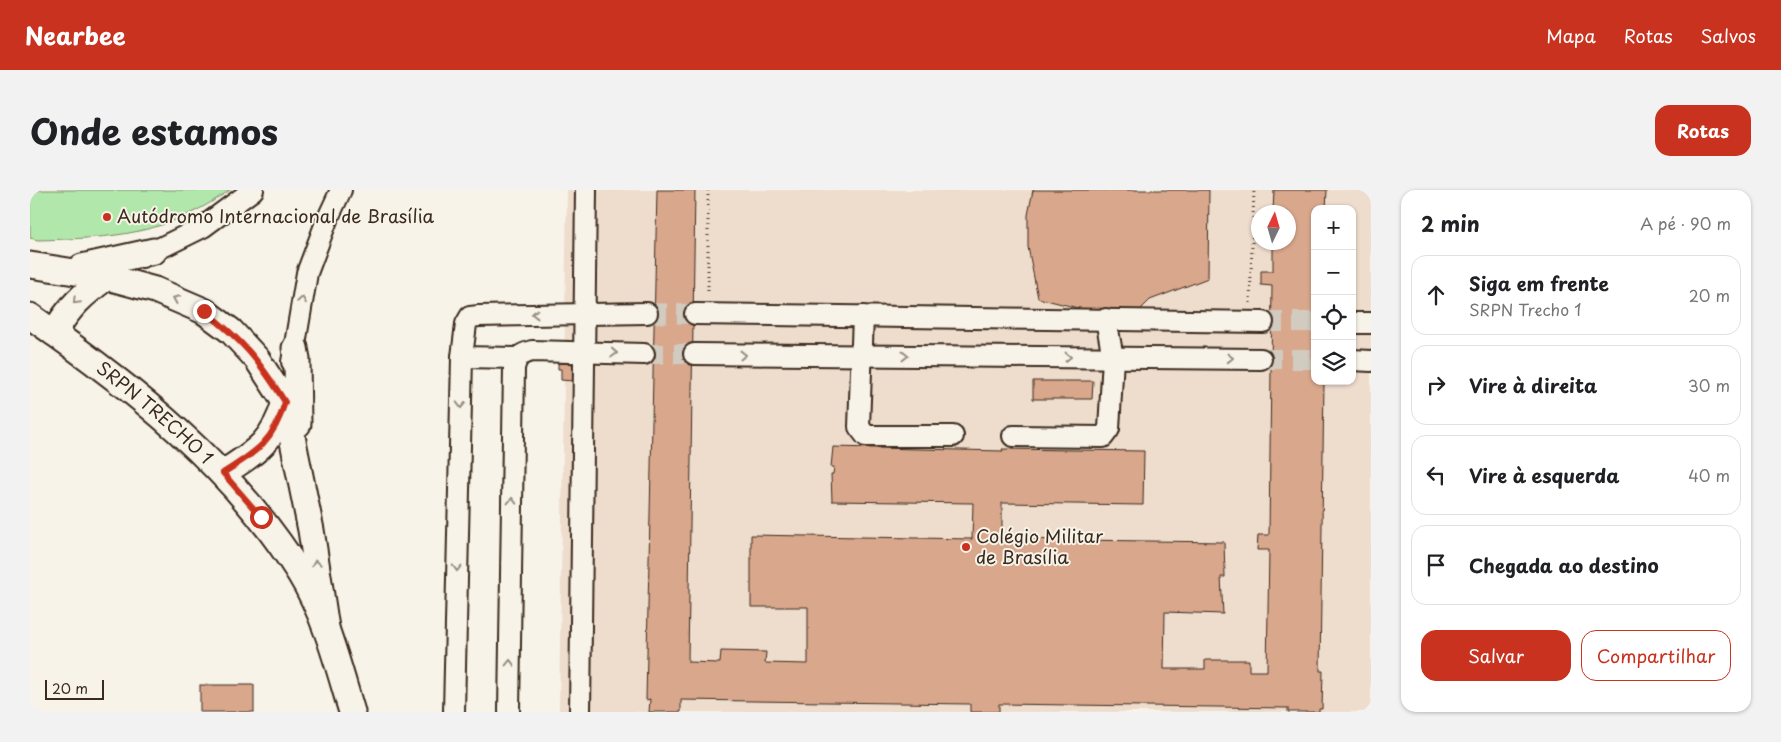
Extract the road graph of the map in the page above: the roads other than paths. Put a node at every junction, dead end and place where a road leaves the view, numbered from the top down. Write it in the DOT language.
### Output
graph roads {
  1 [pos="253,190"];
  2 [pos="342,190"];
  3 [pos="586,190"];
  4 [pos="154,251"];
  5 [pos="30,265"];
  6 [pos="57,269"];
  7 [pos="108,277"];
  8 [pos="584,313"];
  9 [pos="647,313"];
  10 [pos="702,314"];
  11 [pos="30,316"];
  12 [pos="863,316"];
  13 [pos="1106,319"];
  14 [pos="1256,321"];
  15 [pos="1356,323"];
  16 [pos="1371,323"];
  17 [pos="54,333"];
  18 [pos="295,348"];
  19 [pos="584,352"];
  20 [pos="644,354"];
  21 [pos="694,354"];
  22 [pos="462,356"];
  23 [pos="863,356"];
  24 [pos="517,358"];
  25 [pos="1113,358"];
  26 [pos="1260,359"];
  27 [pos="1356,360"];
  28 [pos="1371,361"];
  29 [pos="285,402"];
  30 [pos="953,436"];
  31 [pos="1013,436"];
  32 [pos="296,456"];
  33 [pos="223,473"];
  34 [pos="326,628"];
  35 [pos="352,712"];
  36 [pos="454,712"];
  37 [pos="509,712"];
  38 [pos="580,712"];
  1 -- 4 [label="street"];
  18 -- 2 [label="street, one-way"];
  3 -- 8 [label="street"];
  4 -- 6 [label="main road"];
  4 -- 7 [label="street"];
  5 -- 6 [label="main road"];
  6 -- 7 [label="main road"];
  7 -- 17 [label="main road, one-way"];
  29 -- 7 [label="main road, one-way"];
  8 -- 9 [label="street"];
  8 -- 19 [label="street"];
  8 -- 22 [label="street, one-way"];
  10 -- 12 [label="street"];
  11 -- 17 [label="main road, SRPN TRECHO 1"];
  12 -- 13 [label="street"];
  12 -- 23 [label="street"];
  13 -- 14 [label="street"];
  13 -- 25 [label="street"];
  15 -- 16 [label="street"];
  17 -- 33 [label="main road, SRPN TRECHO 1"];
  18 -- 29 [label="street"];
  18 -- 32 [label="main road"];
  19 -- 20 [label="street, one-way"];
  19 -- 24 [label="street"];
  19 -- 38 [label="street"];
  21 -- 23 [label="street, one-way"];
  22 -- 24 [label="street"];
  22 -- 36 [label="street, one-way"];
  23 -- 25 [label="street, one-way"];
  23 -- 30 [label="street"];
  37 -- 24 [label="street, one-way"];
  25 -- 26 [label="street, one-way"];
  25 -- 31 [label="street"];
  27 -- 28 [label="street"];
  29 -- 32 [label="main road"];
  29 -- 33 [label="main road"];
  34 -- 32 [label="main road, one-way"];
  33 -- 34 [label="main road, SRPN TRECHO 1"];
  34 -- 35 [label="main road, SRPN TRECHO 1"];
}
